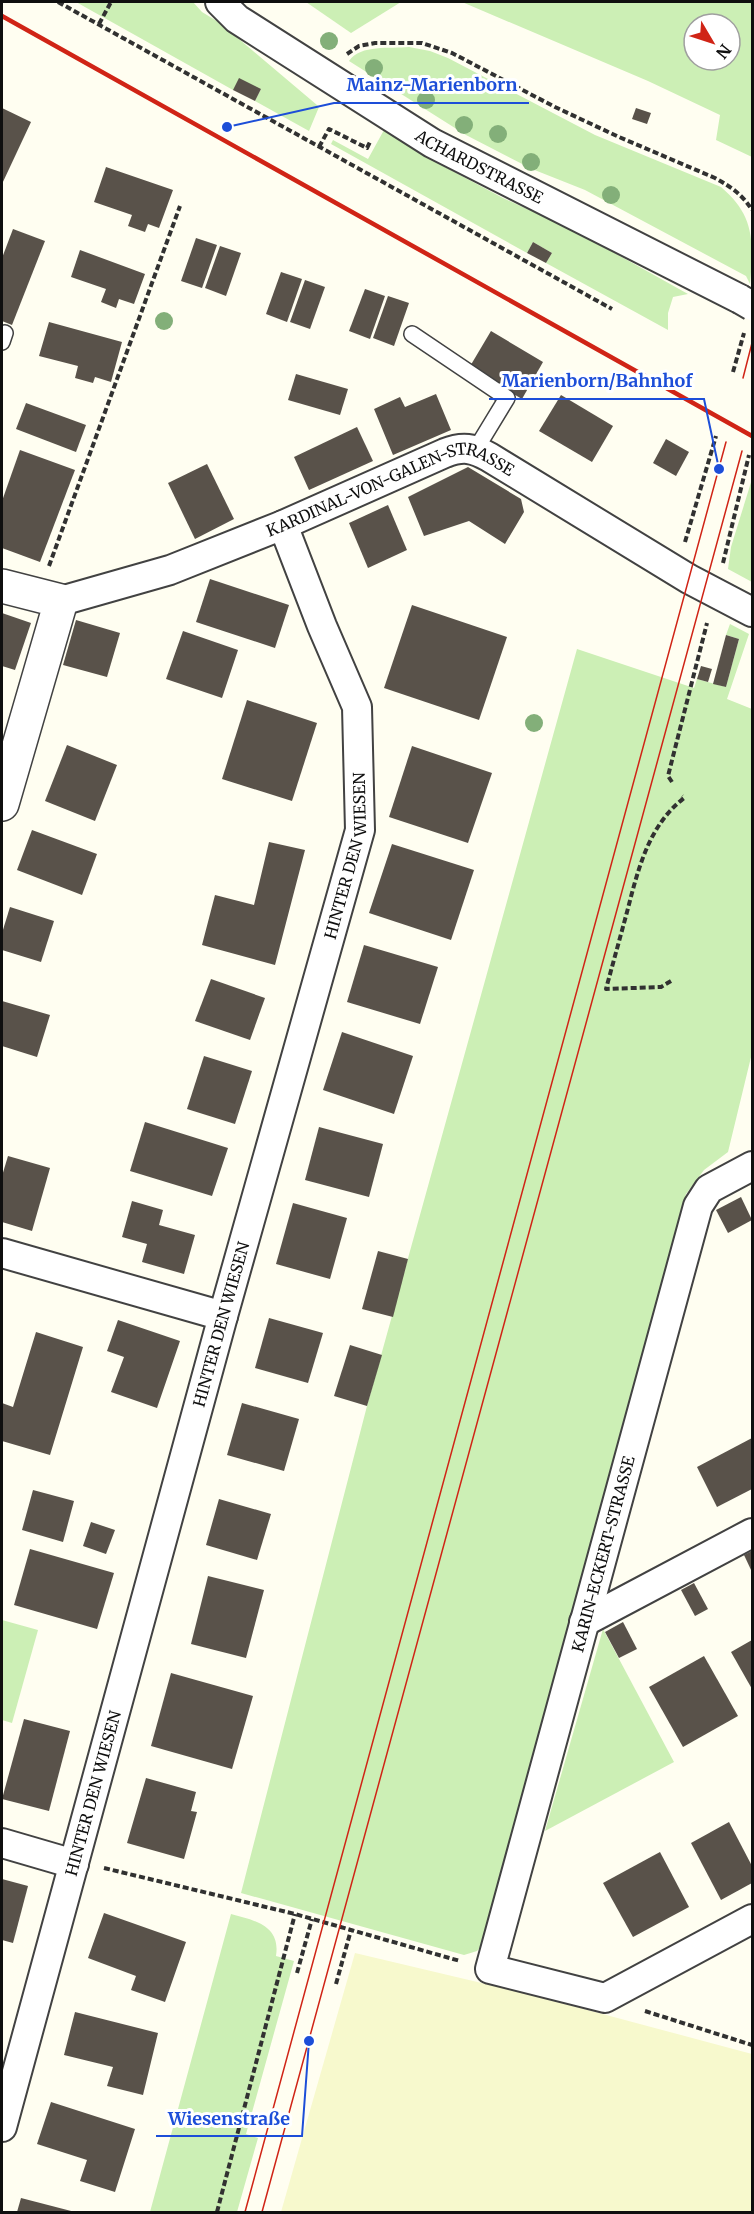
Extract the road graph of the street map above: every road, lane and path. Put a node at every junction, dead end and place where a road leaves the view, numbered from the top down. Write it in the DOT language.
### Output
graph roads {
  1 [pos="58,2"];
  2 [pos="111,2"];
  3 [pos="220,2"];
  4 [pos="99,24"];
  5 [pos="327,76"];
  6 [pos="323,139"];
  7 [pos="319,147"];
  8 [pos="180,206"];
  9 [pos="753,210"];
  10 [pos="746,303"];
  11 [pos="612,309"];
  12 [pos="412,334"];
  13 [pos="739,353"];
  14 [pos="734,372"];
  15 [pos="716,436"];
  16 [pos="476,449"];
  17 [pos="749,455"];
  18 [pos="694,513"];
  19 [pos="283,525"];
  20 [pos="718,581"];
  21 [pos="2,586"];
  22 [pos="50,598"];
  23 [pos="753,612"];
  24 [pos="672,782"];
  25 [pos="682,796"];
  26 [pos="2,804"];
  27 [pos="670,981"];
  28 [pos="753,1167"];
  29 [pos="2,1253"];
  30 [pos="223,1317"];
  31 [pos="753,1533"];
  32 [pos="584,1622"];
  33 [pos="2,1843"];
  34 [pos="74,1864"];
  35 [pos="295,1914"];
  36 [pos="312,1919"];
  37 [pos="753,1919"];
  38 [pos="351,1930"];
  39 [pos="490,1969"];
  40 [pos="297,1973"];
  41 [pos="336,1984"];
  42 [pos="605,1998"];
  43 [pos="753,2045"];
  44 [pos="2,2127"];
  45 [pos="217,2212"];
  1 -- 4 [label="path"];
  2 -- 4 [label="path"];
  3 -- 5 [label="street, ACHARDSTRASSE"];
  4 -- 7 [label="path"];
  5 -- 9 [label="path"];
  5 -- 10 [label="street, ACHARDSTRASSE"];
  6 -- 7 [label="path"];
  7 -- 11 [label="path"];
  8 -- 22 [label="path"];
  12 -- 16 [label="lane"];
  13 -- 14 [label="path"];
  15 -- 18 [label="path"];
  16 -- 19 [label="street, KARDINAL-VON-GALEN-STRASSE"];
  16 -- 20 [label="street, KARDINAL-VON-GALEN-STRASSE"];
  17 -- 20 [label="path"];
  19 -- 22 [label="street, KARDINAL-VON-GALEN-STRASSE"];
  19 -- 30 [label="street, HINTER DEN WIESEN"];
  20 -- 23 [label="street, KARDINAL-VON-GALEN-STRASSE"];
  20 -- 24 [label="path"];
  21 -- 22 [label="street, KARDINAL-VON-GALEN-STRASSE"];
  22 -- 26 [label="street"];
  25 -- 27 [label="path"];
  28 -- 32 [label="street, KARIN-ECKERT-STRASSE"];
  29 -- 30 [label="street"];
  30 -- 34 [label="street, HINTER DEN WIESEN"];
  31 -- 32 [label="street"];
  32 -- 39 [label="street, KARIN-ECKERT-STRASSE"];
  33 -- 34 [label="street"];
  34 -- 35 [label="path"];
  34 -- 44 [label="street, HINTER DEN WIESEN"];
  35 -- 36 [label="path"];
  35 -- 45 [label="path"];
  36 -- 38 [label="path"];
  36 -- 40 [label="path"];
  37 -- 42 [label="street"];
  38 -- 39 [label="path"];
  38 -- 41 [label="path"];
  39 -- 42 [label="street"];
  42 -- 43 [label="path"];
}
